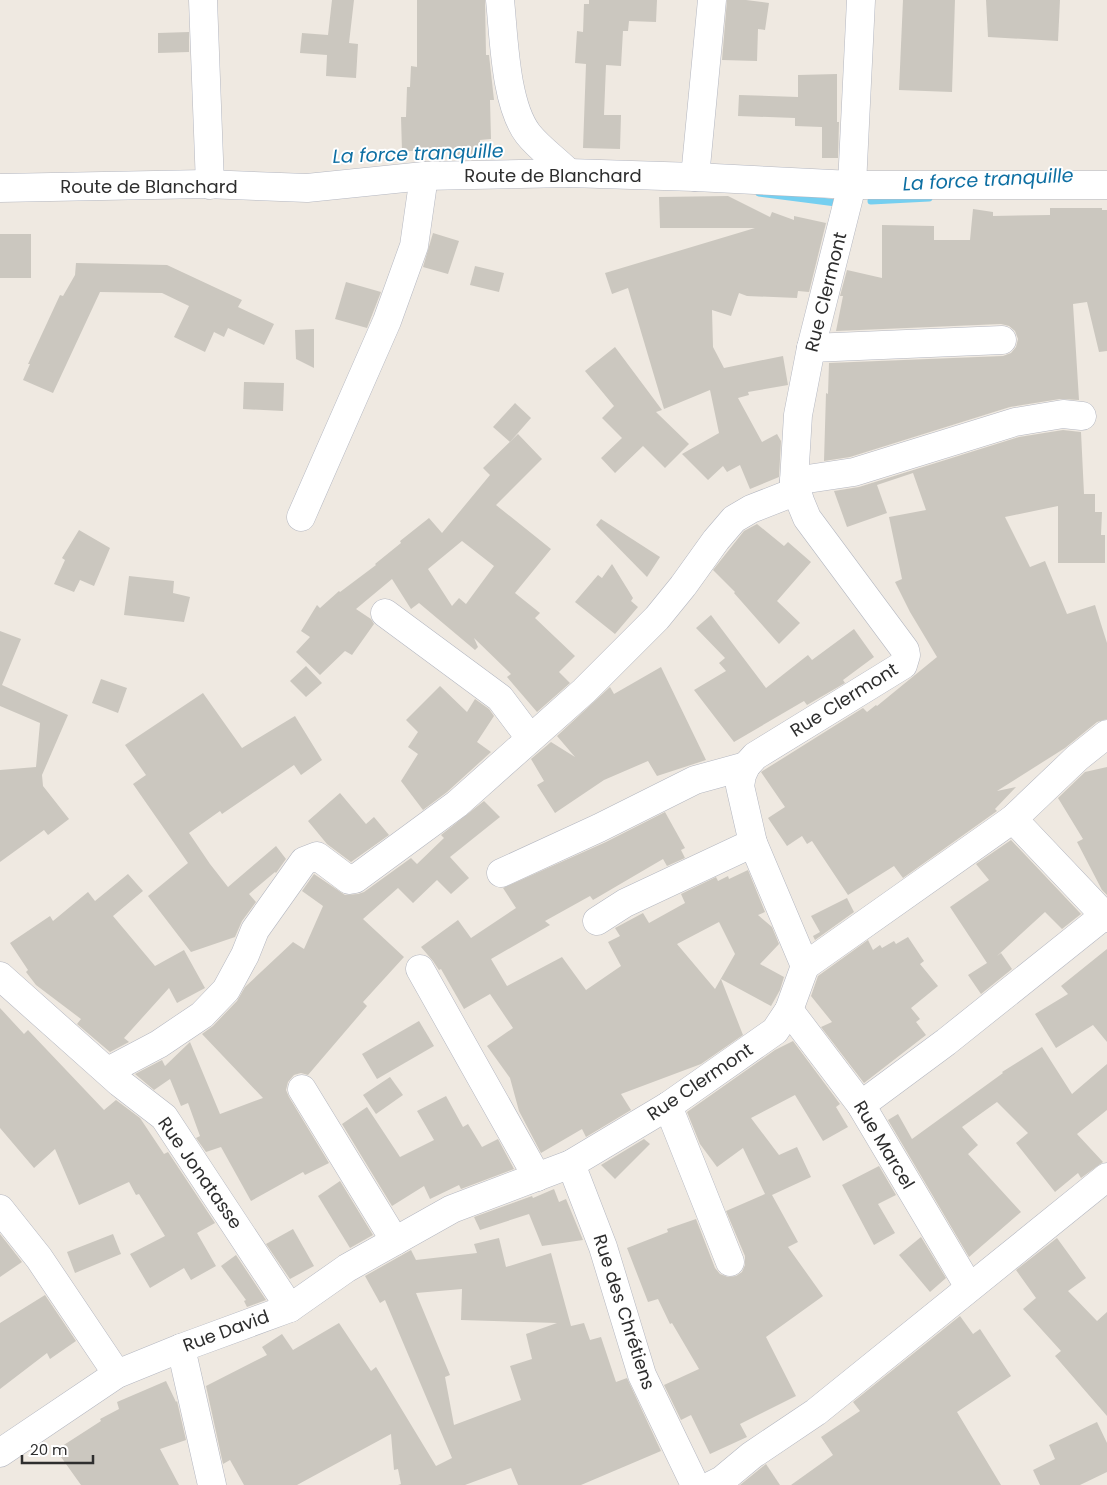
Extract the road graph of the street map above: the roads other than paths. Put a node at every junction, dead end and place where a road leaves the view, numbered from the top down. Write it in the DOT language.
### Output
graph roads {
  1 [pos="203,0"];
  2 [pos="500,0"];
  3 [pos="712,0"];
  4 [pos="862,0"];
  5 [pos="569,174"];
  6 [pos="424,176"];
  7 [pos="695,177"];
  8 [pos="210,185"];
  9 [pos="852,185"];
  10 [pos="1107,185"];
  11 [pos="0,188"];
  12 [pos="1002,340"];
  13 [pos="812,348"];
  14 [pos="1082,416"];
  15 [pos="796,486"];
  16 [pos="301,517"];
  17 [pos="385,613"];
  18 [pos="1107,734"];
  19 [pos="530,738"];
  20 [pos="746,766"];
  21 [pos="1013,819"];
  22 [pos="753,843"];
  23 [pos="501,873"];
  24 [pos="1106,916"];
  25 [pos="597,921"];
  26 [pos="805,966"];
  27 [pos="420,969"];
  28 [pos="0,976"];
  29 [pos="789,1010"];
  30 [pos="108,1071"];
  31 [pos="302,1090"];
  32 [pos="861,1105"];
  33 [pos="668,1106"];
  34 [pos="571,1164"];
  35 [pos="537,1177"];
  36 [pos="1107,1177"];
  37 [pos="0,1209"];
  38 [pos="452,1209"];
  39 [pos="395,1241"];
  40 [pos="730,1262"];
  41 [pos="969,1287"];
  42 [pos="290,1308"];
  43 [pos="181,1348"];
  44 [pos="117,1374"];
  45 [pos="2,1447"];
  46 [pos="212,1485"];
  47 [pos="695,1485"];
  48 [pos="712,1485"];
  1 -- 8 [label="street"];
  2 -- 5 [label="street"];
  3 -- 7 [label="street"];
  4 -- 9 [label="street, Rue Clermont"];
  5 -- 6 [label="street, Route de Blanchard"];
  5 -- 7 [label="street, Route de Blanchard"];
  6 -- 8 [label="street, Route de Blanchard"];
  6 -- 16 [label="street"];
  7 -- 9 [label="street, Route de Blanchard"];
  8 -- 11 [label="street, Route de Blanchard"];
  9 -- 10 [label="street, Route de Blanchard"];
  9 -- 13 [label="street, Rue Clermont"];
  12 -- 13 [label="street"];
  13 -- 15 [label="street, Rue Clermont"];
  14 -- 15 [label="street"];
  15 -- 19 [label="street"];
  15 -- 20 [label="street, Rue Clermont"];
  17 -- 19 [label="street"];
  18 -- 21 [label="street"];
  19 -- 30 [label="street"];
  20 -- 22 [label="street"];
  20 -- 23 [label="street"];
  21 -- 24 [label="street"];
  21 -- 26 [label="street"];
  22 -- 25 [label="street"];
  22 -- 26 [label="street"];
  24 -- 32 [label="street"];
  26 -- 29 [label="street, Rue Clermont"];
  27 -- 35 [label="street"];
  28 -- 30 [label="street, Rue Jonatasse"];
  29 -- 32 [label="street, Rue Marcel"];
  29 -- 33 [label="street, Rue Clermont"];
  30 -- 42 [label="street, Rue Jonatasse"];
  31 -- 39 [label="street"];
  32 -- 41 [label="street, Rue Marcel"];
  33 -- 34 [label="street, Rue Clermont"];
  33 -- 40 [label="street"];
  34 -- 35 [label="street, Rue Clermont"];
  34 -- 47 [label="street, Rue des Chrétiens"];
  35 -- 38 [label="street, Rue Clermont"];
  36 -- 41 [label="street"];
  37 -- 44 [label="street"];
  38 -- 39 [label="street, Rue David"];
  39 -- 42 [label="street, Rue David"];
  41 -- 48 [label="street"];
  42 -- 43 [label="street, Rue David"];
  43 -- 44 [label="street, Rue David"];
  43 -- 46 [label="street"];
  44 -- 45 [label="street, Rue David"];
}
